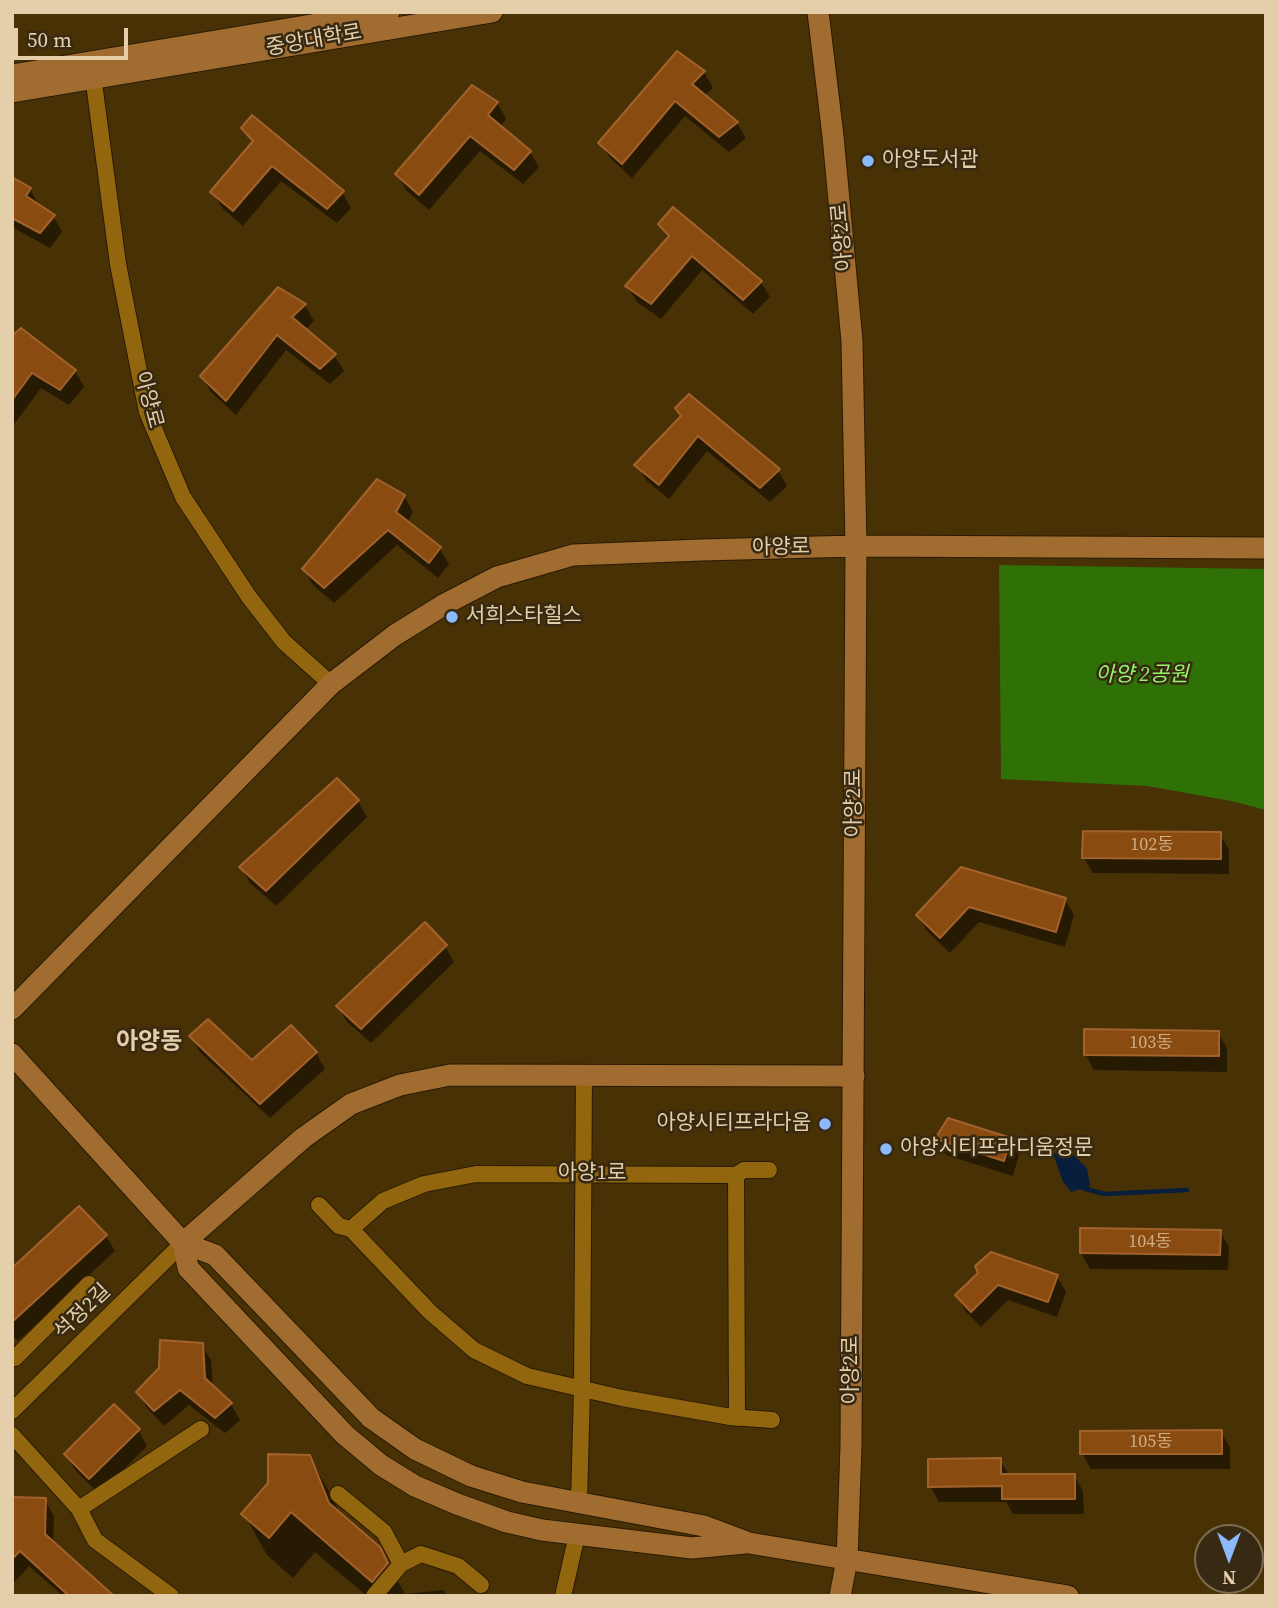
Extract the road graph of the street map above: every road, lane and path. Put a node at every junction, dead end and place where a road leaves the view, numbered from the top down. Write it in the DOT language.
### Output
graph roads {
  1 [pos="389,12"];
  2 [pos="492,12"];
  3 [pos="818,12"];
  4 [pos="93,71"];
  5 [pos="12,75"];
  6 [pos="12,92"];
  7 [pos="856,546"];
  8 [pos="1266,548"];
  9 [pos="331,684"];
  10 [pos="12,1010"];
  11 [pos="12,1054"];
  12 [pos="584,1075"];
  13 [pos="853,1076"];
  14 [pos="769,1170"];
  15 [pos="583,1174"];
  16 [pos="736,1175"];
  17 [pos="319,1205"];
  18 [pos="351,1229"];
  19 [pos="183,1243"];
  20 [pos="89,1284"];
  21 [pos="13,1359"];
  22 [pos="582,1390"];
  23 [pos="12,1411"];
  24 [pos="737,1418"];
  25 [pos="772,1420"];
  26 [pos="201,1429"];
  27 [pos="12,1435"];
  28 [pos="338,1494"];
  29 [pos="579,1502"];
  30 [pos="79,1509"];
  31 [pos="577,1535"];
  32 [pos="750,1543"];
  33 [pos="848,1560"];
  34 [pos="401,1564"];
  35 [pos="481,1585"];
  36 [pos="171,1596"];
  37 [pos="374,1596"];
  38 [pos="563,1596"];
  39 [pos="840,1596"];
  40 [pos="1068,1596"];
  1 -- 4 [label="street, 중앙대학로"];
  2 -- 4 [label="street, 중앙대학로"];
  3 -- 7 [label="street, 아양2로"];
  4 -- 5 [label="street, 중앙대학로"];
  4 -- 6 [label="street, 중앙대학로"];
  4 -- 9 [label="street, 아양로"];
  7 -- 8 [label="street, 아양로"];
  7 -- 9 [label="street, 아양로"];
  7 -- 13 [label="street, 아양2로"];
  9 -- 10 [label="street, 아양로"];
  11 -- 19 [label="street"];
  12 -- 13 [label="street"];
  12 -- 15 [label="street"];
  12 -- 19 [label="street"];
  13 -- 33 [label="street, 아양2로"];
  14 -- 16 [label="street, 아양1로"];
  15 -- 16 [label="street, 아양1로"];
  15 -- 18 [label="street, 아양1로"];
  15 -- 22 [label="street"];
  16 -- 24 [label="street"];
  17 -- 18 [label="street"];
  18 -- 22 [label="street"];
  19 -- 23 [label="street, 석정2길"];
  19 -- 29 [label="street"];
  19 -- 31 [label="street"];
  20 -- 21 [label="street"];
  22 -- 24 [label="street"];
  22 -- 29 [label="street"];
  24 -- 25 [label="street"];
  26 -- 30 [label="street"];
  27 -- 30 [label="street"];
  28 -- 34 [label="street"];
  29 -- 32 [label="street"];
  30 -- 36 [label="street"];
  31 -- 32 [label="street"];
  31 -- 38 [label="street"];
  32 -- 33 [label="street"];
  33 -- 39 [label="street, 아양2로"];
  33 -- 40 [label="street"];
  34 -- 35 [label="street"];
  34 -- 37 [label="street"];
}
